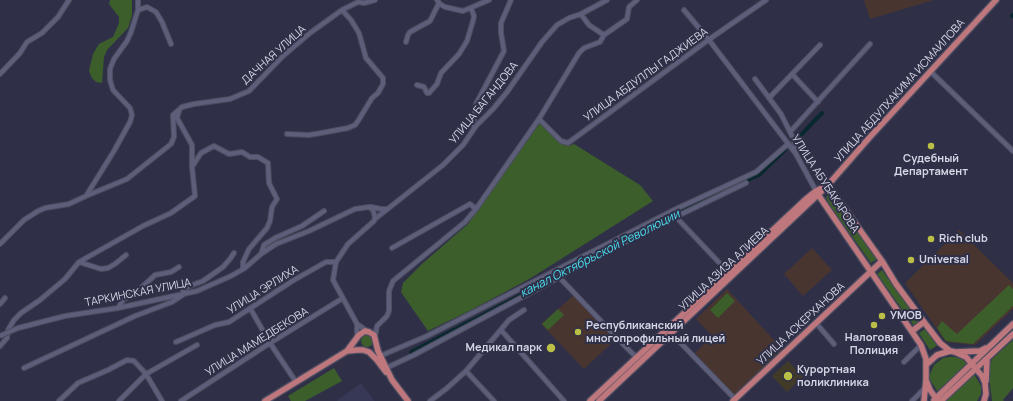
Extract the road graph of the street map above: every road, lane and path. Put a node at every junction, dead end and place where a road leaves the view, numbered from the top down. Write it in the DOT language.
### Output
graph roads {
  1 [pos="69,0"];
  2 [pos="138,0"];
  3 [pos="375,0"];
  4 [pos="489,0"];
  5 [pos="511,0"];
  6 [pos="607,0"];
  7 [pos="637,0"];
  8 [pos="766,0"];
  9 [pos="996,0"];
  10 [pos="358,1"];
  11 [pos="438,1"];
  12 [pos="470,8"];
  13 [pos="138,10"];
  14 [pos="342,10"];
  15 [pos="684,10"];
  16 [pos="582,14"];
  17 [pos="604,35"];
  18 [pos="709,40"];
  19 [pos="406,42"];
  20 [pos="171,44"];
  21 [pos="870,44"];
  22 [pos="820,45"];
  23 [pos="930,71"];
  24 [pos="0,74"];
  25 [pos="792,74"];
  26 [pos="755,79"];
  27 [pos="417,85"];
  28 [pos="768,98"];
  29 [pos="818,102"];
  30 [pos="180,109"];
  31 [pos="539,119"];
  32 [pos="476,126"];
  33 [pos="790,132"];
  34 [pos="287,134"];
  35 [pos="788,144"];
  36 [pos="1013,151"];
  37 [pos="796,154"];
  38 [pos="192,167"];
  39 [pos="746,183"];
  40 [pos="828,185"];
  41 [pos="817,193"];
  42 [pos="86,196"];
  43 [pos="369,207"];
  44 [pos="388,208"];
  45 [pos="476,209"];
  46 [pos="324,211"];
  47 [pos="672,212"];
  48 [pos="676,217"];
  49 [pos="375,219"];
  50 [pos="0,244"];
  51 [pos="392,248"];
  52 [pos="234,253"];
  53 [pos="261,254"];
  54 [pos="126,255"];
  55 [pos="882,261"];
  56 [pos="79,262"];
  57 [pos="336,262"];
  58 [pos="179,267"];
  59 [pos="563,267"];
  60 [pos="243,269"];
  61 [pos="728,272"];
  62 [pos="870,272"];
  63 [pos="566,274"];
  64 [pos="559,277"];
  65 [pos="184,294"];
  66 [pos="5,298"];
  67 [pos="343,298"];
  68 [pos="0,304"];
  69 [pos="118,308"];
  70 [pos="250,308"];
  71 [pos="524,310"];
  72 [pos="924,322"];
  73 [pos="816,323"];
  74 [pos="358,324"];
  75 [pos="1013,324"];
  76 [pos="501,330"];
  77 [pos="668,331"];
  78 [pos="912,331"];
  79 [pos="369,332"];
  80 [pos="1013,334"];
  81 [pos="0,336"];
  82 [pos="357,339"];
  83 [pos="1010,339"];
  84 [pos="375,340"];
  85 [pos="176,342"];
  86 [pos="270,343"];
  87 [pos="834,344"];
  88 [pos="197,345"];
  89 [pos="921,345"];
  90 [pos="0,346"];
  91 [pos="990,347"];
  92 [pos="363,350"];
  93 [pos="953,351"];
  94 [pos="380,356"];
  95 [pos="637,358"];
  96 [pos="987,359"];
  97 [pos="904,362"];
  98 [pos="972,363"];
  99 [pos="926,365"];
  100 [pos="24,368"];
  101 [pos="386,368"];
  102 [pos="976,369"];
  103 [pos="466,371"];
  104 [pos="146,374"];
  105 [pos="392,380"];
  106 [pos="926,380"];
  107 [pos="296,382"];
  108 [pos="986,383"];
  109 [pos="924,389"];
  110 [pos="986,394"];
  111 [pos="734,400"];
  112 [pos="937,400"];
  113 [pos="59,401"];
  114 [pos="119,401"];
  115 [pos="162,401"];
  116 [pos="181,401"];
  117 [pos="266,401"];
  118 [pos="408,401"];
  119 [pos="430,401"];
  120 [pos="494,401"];
  121 [pos="564,401"];
  122 [pos="590,401"];
  123 [pos="599,401"];
  124 [pos="912,401"];
  125 [pos="924,401"];
  126 [pos="984,401"];
  127 [pos="989,401"];
  1 -- 24 [label="street"];
  2 -- 13 [label="street"];
  3 -- 10 [label="street, ДАЧНАЯ УЛИЦА"];
  4 -- 12 [label="street"];
  5 -- 32 [label="street"];
  6 -- 16 [label="street, УЛИЦА БАГАНДОВА"];
  7 -- 17 [label="street"];
  8 -- 18 [label="street, УЛИЦА АБДУЛЛЫ ГАДЖИЕВА"];
  9 -- 23 [label="main road, УЛИЦА АБДУЛХАКИМА ИСМАИЛОВА"];
  10 -- 14 [label="street, ДАЧНАЯ УЛИЦА"];
  11 -- 12 [label="street"];
  11 -- 19 [label="street"];
  12 -- 27 [label="street"];
  13 -- 20 [label="street"];
  13 -- 42 [label="street"];
  14 -- 30 [label="street, ДАЧНАЯ УЛИЦА"];
  14 -- 34 [label="street"];
  15 -- 18 [label="street, УЛИЦА АБУБАКАРОВА"];
  16 -- 17 [label="street"];
  16 -- 32 [label="street, УЛИЦА БАГАНДОВА"];
  17 -- 31 [label="street"];
  18 -- 31 [label="street, УЛИЦА АБДУЛЛЫ ГАДЖИЕВА"];
  18 -- 35 [label="street, УЛИЦА АБУБАКАРОВА"];
  21 -- 29 [label="street"];
  22 -- 25 [label="street"];
  23 -- 36 [label="street"];
  23 -- 40 [label="main road, УЛИЦА АБДУЛХАКИМА ИСМАИЛОВА"];
  25 -- 28 [label="street"];
  25 -- 29 [label="street"];
  26 -- 28 [label="street"];
  28 -- 33 [label="street"];
  29 -- 33 [label="street"];
  30 -- 38 [label="street"];
  30 -- 42 [label="street"];
  31 -- 45 [label="street"];
  32 -- 44 [label="street, УЛИЦА БАГАНДОВА"];
  33 -- 37 [label="street"];
  35 -- 37 [label="street, УЛИЦА АБУБАКАРОВА"];
  35 -- 47 [label="street"];
  37 -- 41 [label="street, УЛИЦА АБУБАКАРОВА"];
  38 -- 56 [label="street"];
  38 -- 60 [label="street"];
  39 -- 48 [label="street"];
  40 -- 41 [label="main road, УЛИЦА АБДУЛХАКИМА ИСМАИЛОВА"];
  40 -- 55 [label="main road, УЛИЦА АБУБАКАРОВА"];
  41 -- 61 [label="main road, УЛИЦА АЗИЗА АЛИЕВА"];
  41 -- 62 [label="main road, УЛИЦА АБУБАКАРОВА"];
  41 -- 77 [label="main road, УЛИЦА АЗИЗА АЛИЕВА"];
  42 -- 50 [label="street"];
  43 -- 44 [label="street, ТАРКИНСКАЯ УЛИЦА"];
  43 -- 49 [label="street"];
  43 -- 53 [label="street, ТАРКИНСКАЯ УЛИЦА"];
  44 -- 49 [label="street, УЛИЦА БАГАНДОВА"];
  45 -- 51 [label="street"];
  45 -- 84 [label="street"];
  46 -- 53 [label="street"];
  47 -- 48 [label="street"];
  47 -- 59 [label="street"];
  48 -- 61 [label="street"];
  48 -- 63 [label="street"];
  49 -- 57 [label="street, УЛИЦА БАГАНДОВА"];
  52 -- 65 [label="street"];
  53 -- 60 [label="street, ТАРКИНСКАЯ УЛИЦА"];
  54 -- 56 [label="street"];
  55 -- 62 [label="main road, УЛИЦА АСКЕРХАНОВА"];
  55 -- 72 [label="main road, УЛИЦА АБУБАКАРОВА"];
  56 -- 90 [label="street"];
  57 -- 67 [label="street"];
  57 -- 70 [label="street, УЛИЦА ЭРЛИХА"];
  58 -- 69 [label="street"];
  59 -- 63 [label="street"];
  59 -- 94 [label="street"];
  60 -- 65 [label="street, ТАРКИНСКАЯ УЛИЦА"];
  61 -- 77 [label="main road, УЛИЦА АЗИЗА АЛИЕВА"];
  62 -- 73 [label="main road, УЛИЦА АСКЕРХАНОВА"];
  62 -- 78 [label="main road, УЛИЦА АБУБАКАРОВА"];
  63 -- 64 [label="street"];
  64 -- 95 [label="street"];
  64 -- 101 [label="street"];
  65 -- 69 [label="street, ТАРКИНСКАЯ УЛИЦА"];
  65 -- 100 [label="street"];
  66 -- 68 [label="street"];
  67 -- 74 [label="street"];
  67 -- 86 [label="street, УЛИЦА МАМЕДБЕКОВА"];
  69 -- 81 [label="street, ТАРКИНСКАЯ УЛИЦА, bridge"];
  70 -- 85 [label="street, УЛИЦА ЭРЛИХА"];
  70 -- 86 [label="street"];
  71 -- 76 [label="street"];
  72 -- 78 [label="main road"];
  72 -- 93 [label="main road, УЛИЦА АБУБАКАРОВА"];
  73 -- 87 [label="street"];
  73 -- 111 [label="main road, УЛИЦА АСКЕРХАНОВА"];
  74 -- 79 [label="street"];
  74 -- 82 [label="street"];
  75 -- 91 [label="main road"];
  76 -- 103 [label="street"];
  76 -- 121 [label="street"];
  77 -- 95 [label="main road, УЛИЦА АЗИЗА АЛИЕВА"];
  77 -- 111 [label="street"];
  77 -- 123 [label="main road, УЛИЦА АЗИЗА АЛИЕВА"];
  78 -- 89 [label="main road, УЛИЦА АБУБАКАРОВА"];
  79 -- 82 [label="main road"];
  79 -- 84 [label="main road"];
  80 -- 83 [label="main road"];
  82 -- 92 [label="main road"];
  82 -- 107 [label="main road"];
  83 -- 96 [label="main road"];
  84 -- 92 [label="main road"];
  84 -- 94 [label="main road"];
  86 -- 107 [label="street"];
  86 -- 116 [label="street, УЛИЦА МАМЕДБЕКОВА"];
  88 -- 104 [label="street"];
  89 -- 97 [label="street"];
  89 -- 99 [label="main road, УЛИЦА АБУБАКАРОВА"];
  91 -- 93 [label="main road"];
  91 -- 98 [label="main road"];
  92 -- 105 [label="main road"];
  92 -- 107 [label="main road"];
  93 -- 98 [label="main road, УЛИЦА АБУБАКАРОВА"];
  93 -- 99 [label="main road"];
  94 -- 101 [label="main road"];
  95 -- 122 [label="main road, УЛИЦА АЗИЗА АЛИЕВА"];
  96 -- 102 [label="main road"];
  96 -- 108 [label="main road"];
  98 -- 102 [label="main road, УЛИЦА АБУБАКАРОВА"];
  98 -- 112 [label="main road"];
  99 -- 106 [label="main road, УЛИЦА АБУБАКАРОВА"];
  101 -- 105 [label="main road"];
  102 -- 108 [label="main road, УЛИЦА АБУБАКАРОВА"];
  102 -- 112 [label="main road"];
  103 -- 119 [label="street"];
  103 -- 120 [label="street"];
  104 -- 113 [label="street"];
  104 -- 114 [label="street"];
  104 -- 115 [label="street"];
  105 -- 118 [label="main road"];
  106 -- 109 [label="main road"];
  106 -- 112 [label="main road, УЛИЦА АБУБАКАРОВА"];
  107 -- 117 [label="main road"];
  108 -- 110 [label="main road"];
  109 -- 124 [label="street"];
  109 -- 125 [label="main road"];
  110 -- 126 [label="main road"];
  110 -- 127 [label="street"];
}
